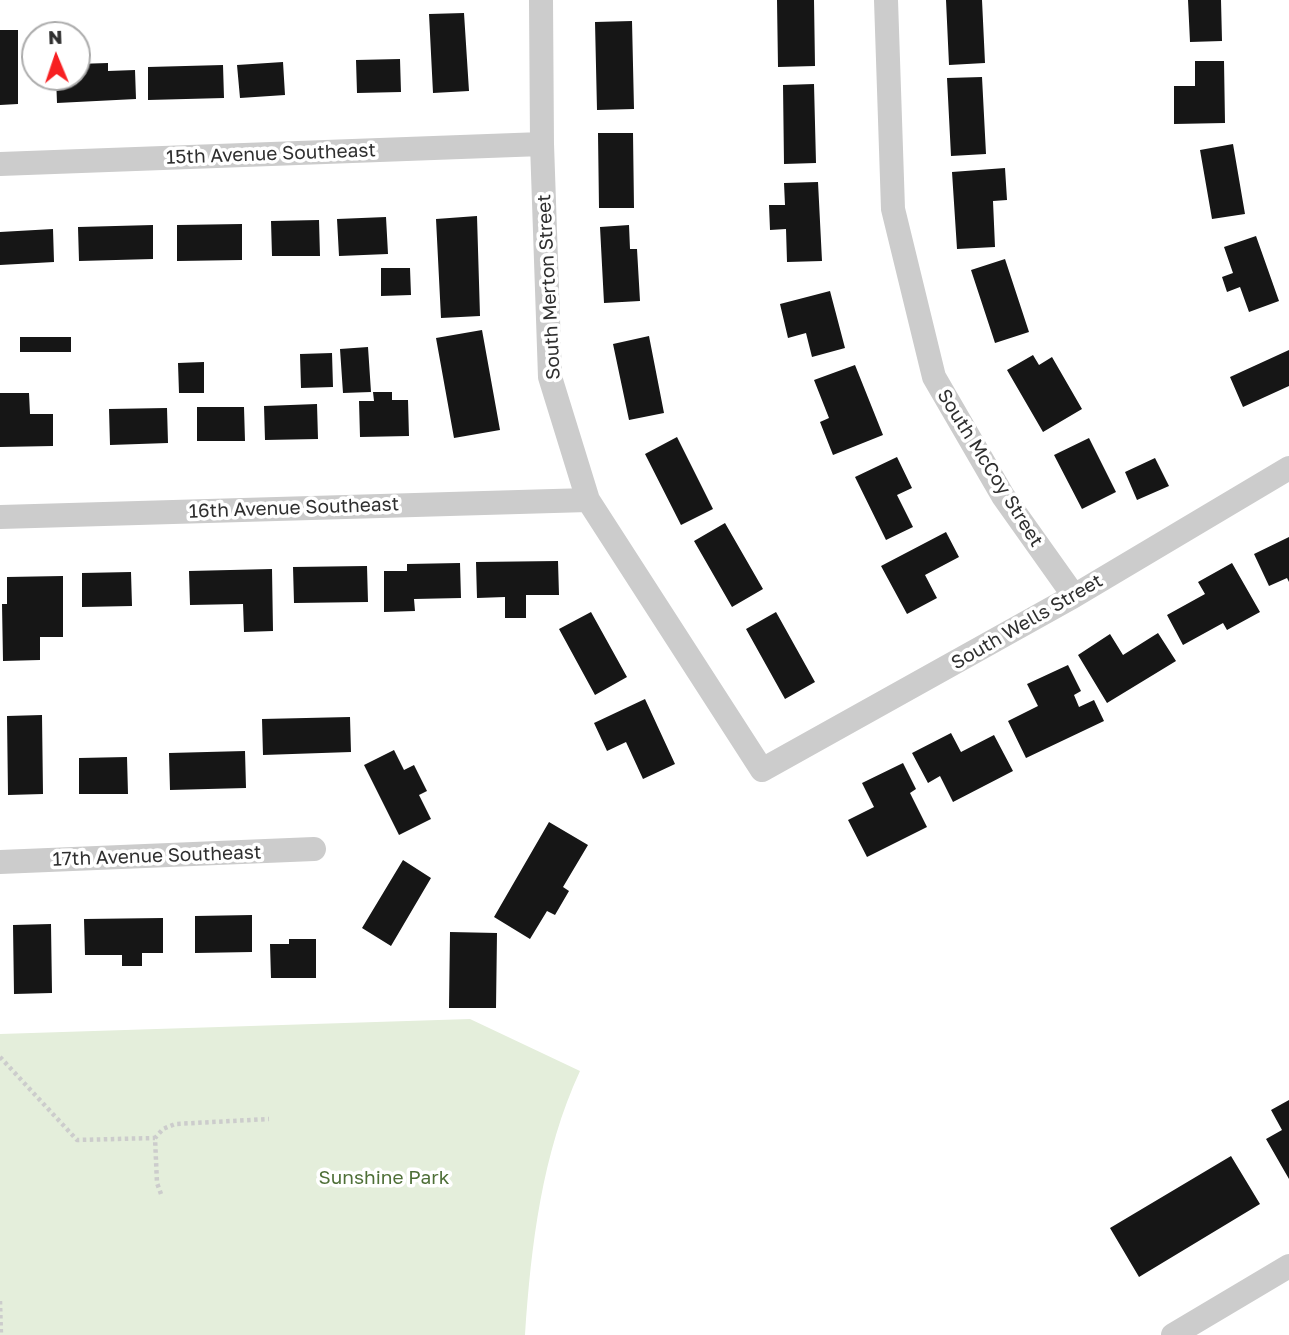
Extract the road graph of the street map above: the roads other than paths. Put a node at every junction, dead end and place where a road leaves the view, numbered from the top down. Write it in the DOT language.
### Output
graph roads {
  1 [pos="541,0"];
  2 [pos="886,0"];
  3 [pos="542,144"];
  4 [pos="0,164"];
  5 [pos="1289,468"];
  6 [pos="588,500"];
  7 [pos="0,517"];
  8 [pos="1074,596"];
  9 [pos="762,770"];
  10 [pos="314,849"];
  11 [pos="0,862"];
  12 [pos="1289,1266"];
  13 [pos="1173,1335"];
  1 -- 3 [label="street, South Merton Street"];
  2 -- 8 [label="street, South McCoy Street"];
  3 -- 4 [label="street, 15th Avenue Southeast"];
  3 -- 6 [label="street, South Merton Street"];
  5 -- 8 [label="street, South Wells Street"];
  6 -- 7 [label="street, 16th Avenue Southeast"];
  6 -- 9 [label="street, South Merton Street"];
  8 -- 9 [label="street, South Wells Street"];
  10 -- 11 [label="street, 17th Avenue Southeast"];
  12 -- 13 [label="street"];
}
